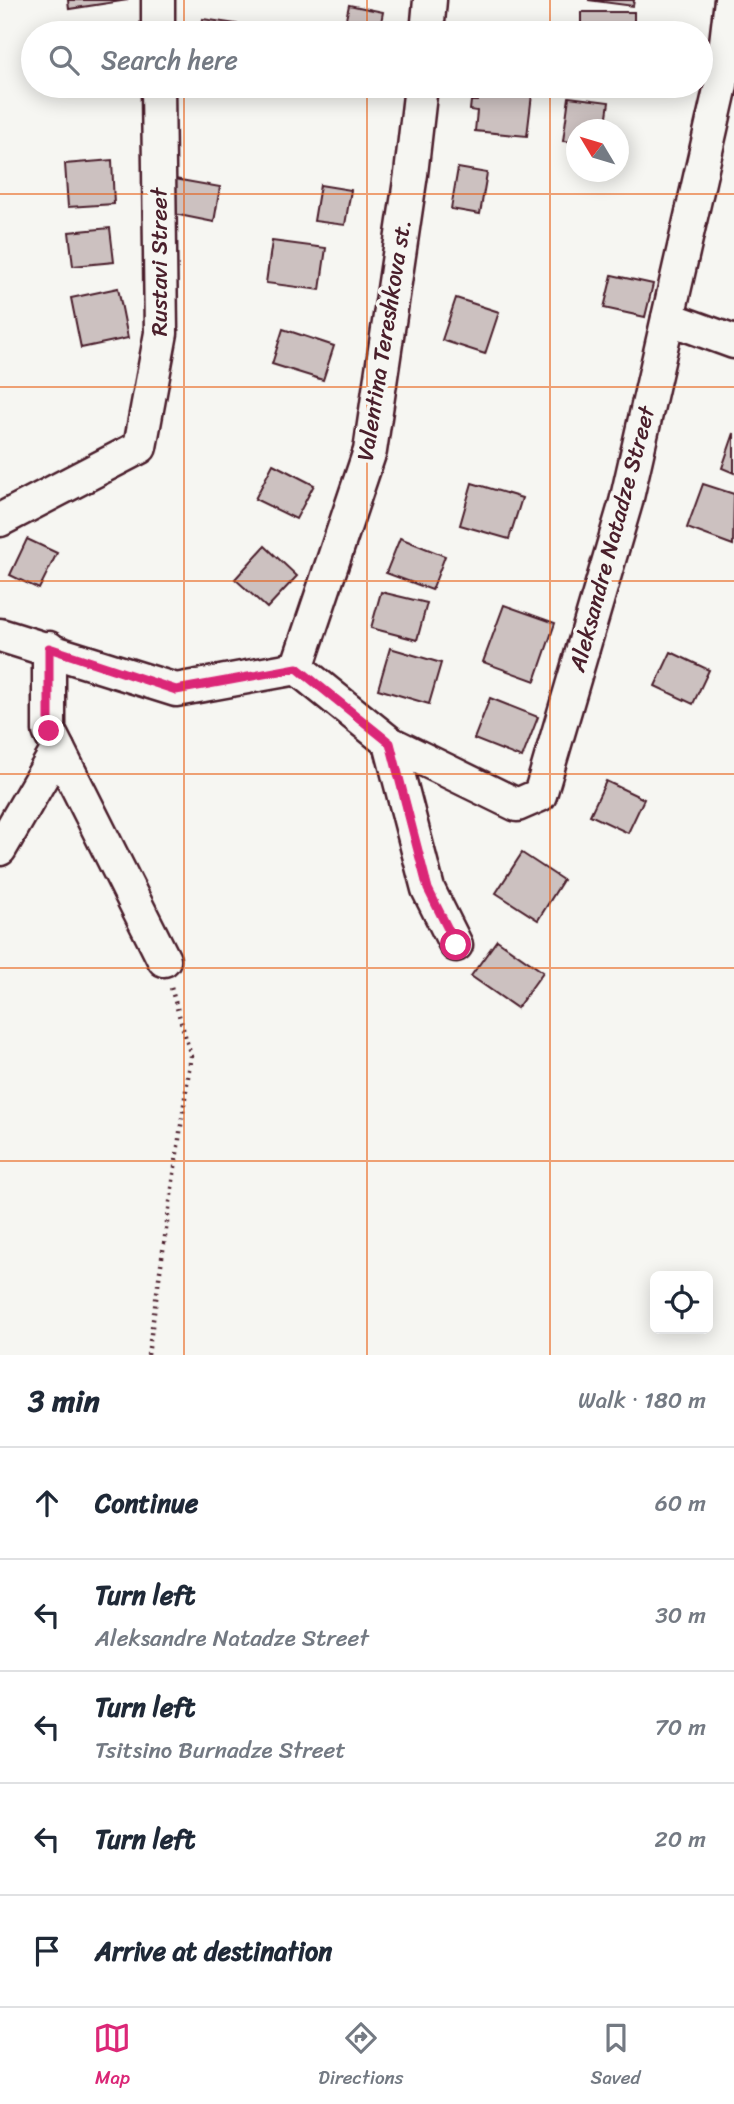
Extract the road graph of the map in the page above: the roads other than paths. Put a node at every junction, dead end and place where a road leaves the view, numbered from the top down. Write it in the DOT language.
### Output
graph roads {
  1 [pos="158,0"];
  2 [pos="430,0"];
  3 [pos="731,0"];
  4 [pos="158,21"];
  5 [pos="428,21"];
  6 [pos="158,98"];
  7 [pos="420,98"];
  8 [pos="668,318"];
  9 [pos="734,342"];
  10 [pos="0,520"];
  11 [pos="0,635"];
  12 [pos="49,648"];
  13 [pos="297,668"];
  14 [pos="390,743"];
  15 [pos="58,749"];
  16 [pos="0,849"];
  17 [pos="456,945"];
  18 [pos="163,960"];
  1 -- 4 [label="street"];
  2 -- 5 [label="street"];
  3 -- 8 [label="street, Aleksandre Natadze Street"];
  6 -- 10 [label="street, Rustavi Street"];
  7 -- 13 [label="street, Valentina Tereshkova st."];
  8 -- 9 [label="street"];
  8 -- 14 [label="street, Aleksandre Natadze Street"];
  11 -- 12 [label="street"];
  12 -- 13 [label="street"];
  12 -- 15 [label="street"];
  13 -- 14 [label="street, Aleksandre Natadze Street"];
  14 -- 17 [label="street"];
  15 -- 16 [label="street"];
  15 -- 18 [label="street"];
}
